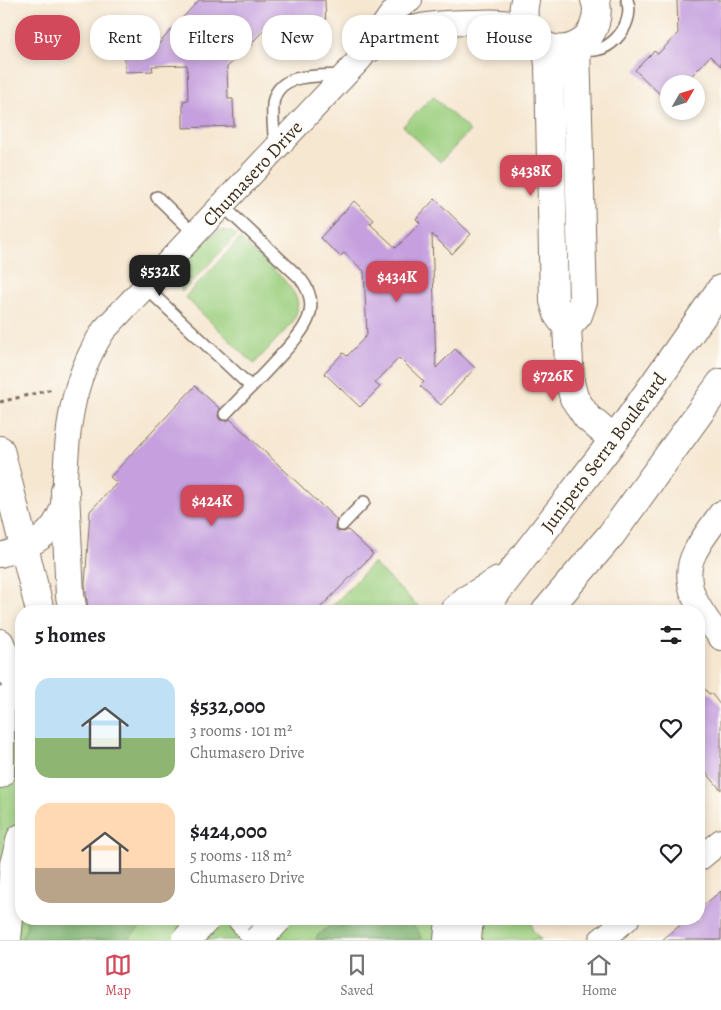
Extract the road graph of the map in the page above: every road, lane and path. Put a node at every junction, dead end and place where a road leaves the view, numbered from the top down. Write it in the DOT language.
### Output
graph roads {
  1 [pos="410,0"];
  2 [pos="524,0"];
  3 [pos="595,0"];
  4 [pos="627,0"];
  5 [pos="391,15"];
  6 [pos="523,15"];
  7 [pos="576,45"];
  8 [pos="551,47"];
  9 [pos="359,60"];
  10 [pos="547,60"];
  11 [pos="344,75"];
  12 [pos="275,148"];
  13 [pos="157,197"];
  14 [pos="222,204"];
  15 [pos="194,233"];
  16 [pos="144,286"];
  17 [pos="721,289"];
  18 [pos="567,327"];
  19 [pos="721,383"];
  20 [pos="251,387"];
  21 [pos="55,389"];
  22 [pos="0,402"];
  23 [pos="226,414"];
  24 [pos="614,440"];
  25 [pos="0,450"];
  26 [pos="64,491"];
  27 [pos="364,502"];
  28 [pos="721,513"];
  29 [pos="342,525"];
  30 [pos="611,535"];
  31 [pos="12,552"];
  32 [pos="509,575"];
  33 [pos="37,605"];
  34 [pos="72,605"];
  35 [pos="461,605"];
  36 [pos="486,605"];
  37 [pos="551,605"];
  38 [pos="570,605"];
  39 [pos="697,605"];
  40 [pos="705,616"];
  41 [pos="721,638"];
  42 [pos="0,643"];
  43 [pos="15,682"];
  44 [pos="0,701"];
  45 [pos="0,774"];
  46 [pos="721,841"];
  47 [pos="705,855"];
  48 [pos="15,861"];
  49 [pos="190,925"];
  50 [pos="200,925"];
  51 [pos="247,925"];
  52 [pos="273,925"];
  53 [pos="449,925"];
  54 [pos="469,925"];
  55 [pos="619,925"];
  56 [pos="7,940"];
  57 [pos="186,940"];
  58 [pos="204,940"];
  59 [pos="259,940"];
  60 [pos="448,940"];
  61 [pos="468,940"];
  62 [pos="601,940"];
  1 -- 5 [label="street, Chumasero Drive"];
  2 -- 6 [label="main road"];
  3 -- 7 [label="main road"];
  4 -- 7 [label="lane"];
  7 -- 8 [label="main road"];
  7 -- 18 [label="main road"];
  9 -- 11 [label="street, Chumasero Drive"];
  10 -- 18 [label="main road"];
  11 -- 12 [label="street, Chumasero Drive"];
  11 -- 12 [label="lane"];
  12 -- 14 [label="street, Chumasero Drive"];
  13 -- 15 [label="lane"];
  14 -- 15 [label="street, Chumasero Drive"];
  14 -- 20 [label="lane"];
  15 -- 16 [label="street, Chumasero Drive"];
  16 -- 20 [label="lane"];
  16 -- 26 [label="street, Chumasero Drive"];
  17 -- 24 [label="main road, Junipero Serra Boulevard"];
  18 -- 24 [label="main road"];
  19 -- 30 [label="main road"];
  20 -- 23 [label="lane"];
  21 -- 22 [label="path"];
  24 -- 32 [label="main road, Junipero Serra Boulevard"];
  25 -- 31 [label="main road"];
  26 -- 31 [label="street, Chumasero Drive"];
  26 -- 34 [label="main road"];
  27 -- 29 [label="lane"];
  28 -- 39 [label="street"];
  30 -- 37 [label="main road"];
  30 -- 38 [label="main road"];
  31 -- 33 [label="main road"];
  32 -- 35 [label="main road"];
  32 -- 36 [label="main road, Junipero Serra Boulevard"];
  40 -- 41 [label="street"];
  42 -- 43 [label="main road"];
  44 -- 45 [label="main road"];
  46 -- 47 [label="street"];
  48 -- 56 [label="main road"];
  49 -- 58 [label="main road"];
  50 -- 57 [label="main road, bridge"];
  51 -- 59 [label="main road"];
  52 -- 59 [label="main road, bridge"];
  53 -- 60 [label="main road"];
  54 -- 61 [label="main road"];
  55 -- 62 [label="street"];
}
